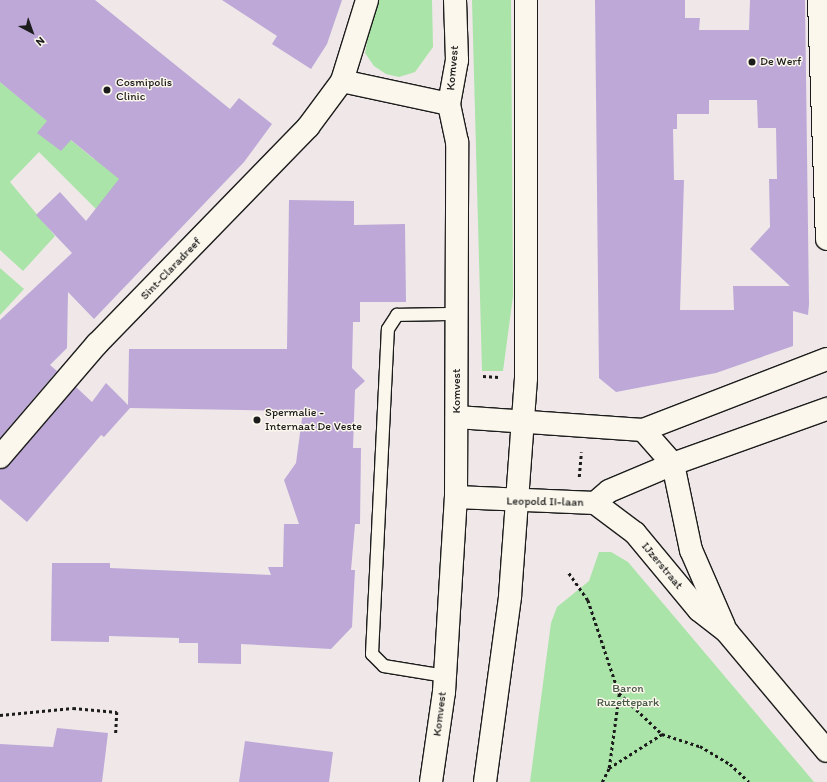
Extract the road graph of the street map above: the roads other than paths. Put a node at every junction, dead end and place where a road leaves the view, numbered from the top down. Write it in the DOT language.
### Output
graph roads {
  1 [pos="367,0"];
  2 [pos="455,0"];
  3 [pos="526,0"];
  4 [pos="820,0"];
  5 [pos="342,81"];
  6 [pos="449,104"];
  7 [pos="827,238"];
  8 [pos="457,314"];
  9 [pos="827,359"];
  10 [pos="827,409"];
  11 [pos="458,417"];
  12 [pos="523,419"];
  13 [pos="643,430"];
  14 [pos="0,457"];
  15 [pos="673,464"];
  16 [pos="456,497"];
  17 [pos="518,502"];
  18 [pos="596,503"];
  19 [pos="727,632"];
  20 [pos="445,676"];
  21 [pos="827,751"];
  22 [pos="431,782"];
  23 [pos="485,782"];
  1 -- 5 [label="main road, Sint-Claradreef"];
  2 -- 6 [label="main road, Komvest"];
  3 -- 12 [label="main road"];
  4 -- 7 [label="main road"];
  5 -- 6 [label="main road"];
  5 -- 14 [label="main road, Sint-Claradreef"];
  6 -- 8 [label="main road, Komvest"];
  8 -- 11 [label="main road, Komvest"];
  8 -- 20 [label="lane"];
  9 -- 13 [label="main road"];
  10 -- 15 [label="main road, Leopold II-laan"];
  11 -- 12 [label="main road"];
  11 -- 16 [label="main road, Komvest"];
  12 -- 13 [label="main road"];
  12 -- 17 [label="main road"];
  13 -- 15 [label="main road"];
  15 -- 18 [label="main road, Leopold II-laan"];
  15 -- 19 [label="main road, IJzerstraat"];
  16 -- 17 [label="main road, Leopold II-laan"];
  16 -- 20 [label="main road, Komvest"];
  17 -- 18 [label="main road, Leopold II-laan"];
  17 -- 23 [label="main road"];
  18 -- 19 [label="main road, IJzerstraat"];
  19 -- 21 [label="main road, IJzerstraat"];
  20 -- 22 [label="main road, Komvest"];
}
